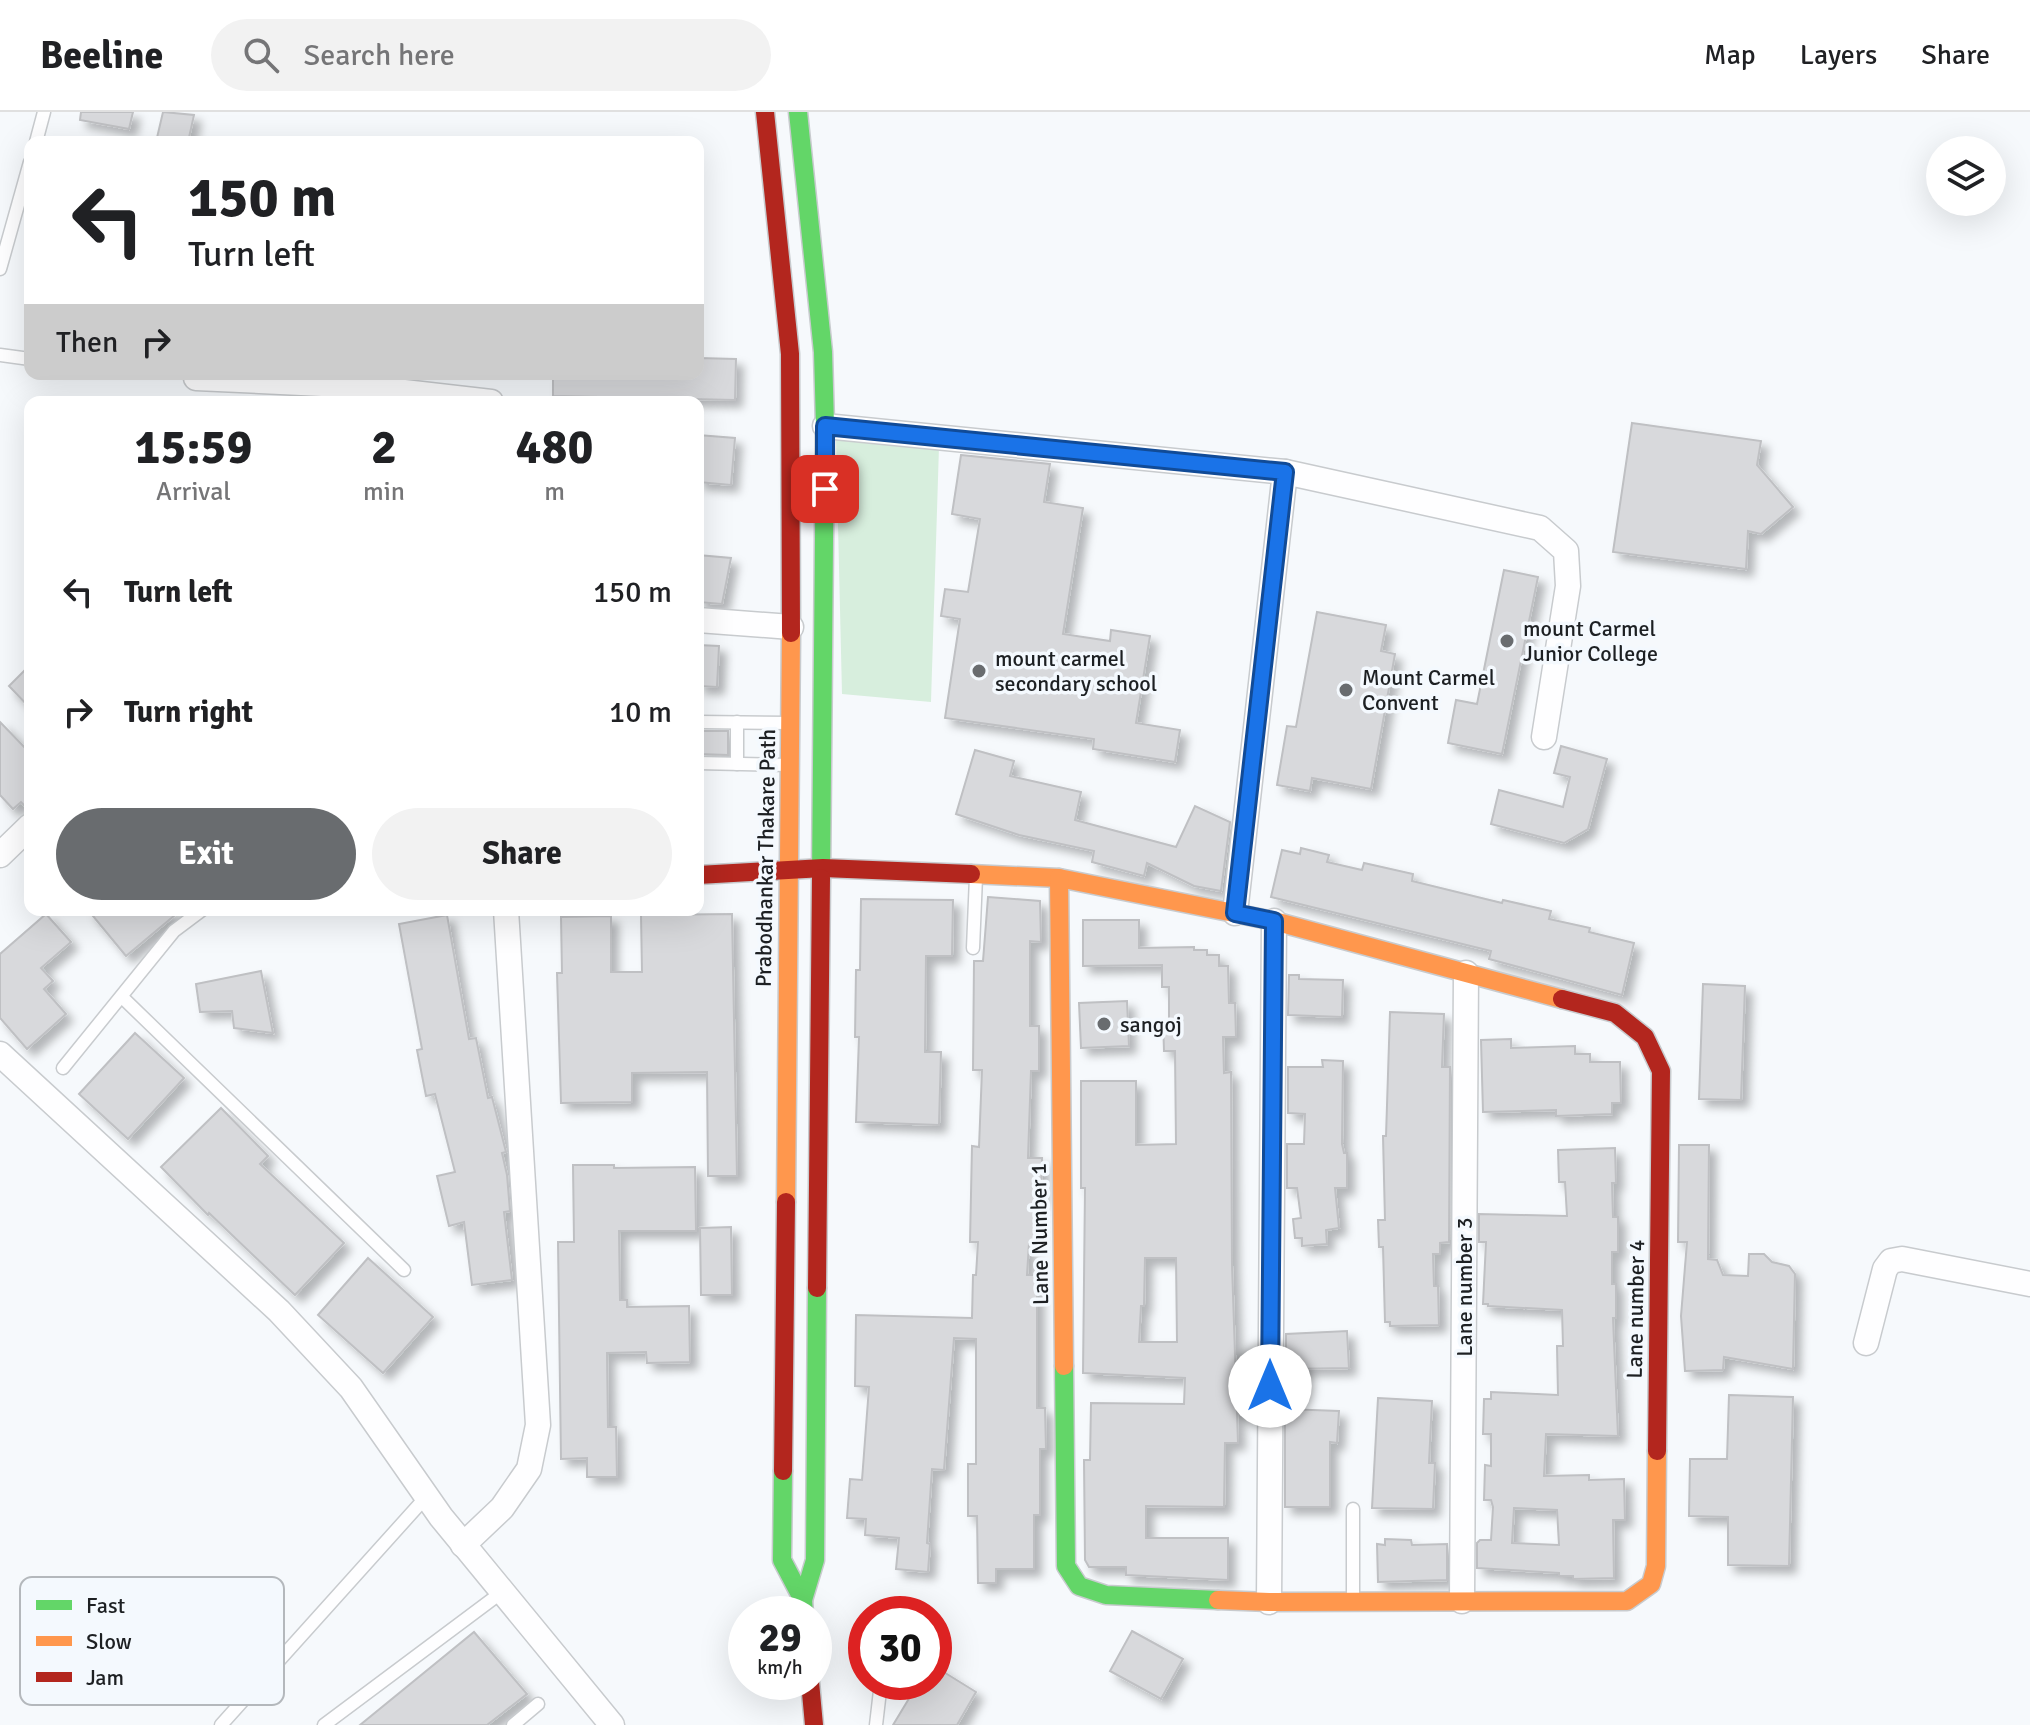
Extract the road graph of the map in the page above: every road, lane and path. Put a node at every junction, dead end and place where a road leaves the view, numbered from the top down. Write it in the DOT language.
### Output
graph roads {
  1 [pos="44,112"];
  2 [pos="765,112"];
  3 [pos="798,112"];
  4 [pos="38,136"];
  5 [pos="24,183"];
  6 [pos="0,269"];
  7 [pos="0,355"];
  8 [pos="24,358"];
  9 [pos="216,380"];
  10 [pos="343,393"];
  11 [pos="392,396"];
  12 [pos="825,426"];
  13 [pos="1285,472"];
  14 [pos="704,620"];
  15 [pos="791,627"];
  16 [pos="704,722"];
  17 [pos="737,722"];
  18 [pos="791,723"];
  19 [pos="1544,737"];
  20 [pos="704,763"];
  21 [pos="737,764"];
  22 [pos="790,765"];
  23 [pos="823,868"];
  24 [pos="790,869"];
  25 [pos="976,874"];
  26 [pos="704,875"];
  27 [pos="1059,878"];
  28 [pos="1235,913"];
  29 [pos="194,916"];
  30 [pos="506,916"];
  31 [pos="1274,921"];
  32 [pos="973,948"];
  33 [pos="1466,973"];
  34 [pos="122,997"];
  35 [pos="0,1054"];
  36 [pos="63,1068"];
  37 [pos="404,1270"];
  38 [pos="2030,1284"];
  39 [pos="1866,1343"];
  40 [pos="426,1497"];
  41 [pos="1353,1509"];
  42 [pos="463,1545"];
  43 [pos="502,1592"];
  44 [pos="798,1596"];
  45 [pos="806,1596"];
  46 [pos="1462,1601"];
  47 [pos="1269,1602"];
  48 [pos="1353,1602"];
  49 [pos="284,1655"];
  50 [pos="812,1700"];
  51 [pos="879,1700"];
  52 [pos="538,1704"];
  53 [pos="239,1705"];
  54 [pos="326,1724"];
  55 [pos="221,1725"];
  56 [pos="513,1725"];
  57 [pos="612,1725"];
  58 [pos="814,1725"];
  59 [pos="876,1725"];
  1 -- 4 [label="lane"];
  2 -- 15 [label="main road, Prabodhankar Thakare Path"];
  3 -- 12 [label="main road, Prabodhankar Thakare Path"];
  5 -- 6 [label="lane"];
  7 -- 8 [label="lane"];
  9 -- 10 [label="street"];
  10 -- 11 [label="street"];
  12 -- 13 [label="street"];
  12 -- 23 [label="main road, Prabodhankar Thakare Path"];
  13 -- 19 [label="street"];
  13 -- 28 [label="street"];
  14 -- 15 [label="street"];
  15 -- 18 [label="main road, Prabodhankar Thakare Path"];
  16 -- 17 [label="lane"];
  17 -- 18 [label="lane"];
  17 -- 21 [label="lane"];
  18 -- 22 [label="main road, Prabodhankar Thakare Path"];
  20 -- 21 [label="lane"];
  21 -- 22 [label="lane"];
  22 -- 24 [label="main road, Prabodhankar Thakare Path"];
  23 -- 24 [label="main road"];
  23 -- 25 [label="main road"];
  23 -- 45 [label="main road, Prabodhankar Thakare Path"];
  24 -- 26 [label="main road"];
  24 -- 44 [label="main road, Prabodhankar Thakare Path"];
  25 -- 27 [label="main road"];
  25 -- 32 [label="lane"];
  27 -- 28 [label="main road"];
  27 -- 47 [label="main road, Lane Number 1"];
  28 -- 31 [label="main road"];
  29 -- 34 [label="lane"];
  30 -- 42 [label="street"];
  31 -- 33 [label="main road"];
  31 -- 47 [label="street"];
  33 -- 46 [label="street, Lane number 3"];
  33 -- 46 [label="main road, Lane number 4"];
  34 -- 36 [label="lane"];
  34 -- 37 [label="lane"];
  35 -- 40 [label="street"];
  38 -- 39 [label="street"];
  40 -- 42 [label="street"];
  40 -- 49 [label="lane"];
  41 -- 48 [label="lane"];
  42 -- 43 [label="street"];
  43 -- 54 [label="lane"];
  43 -- 57 [label="street"];
  46 -- 48 [label="main road"];
  47 -- 48 [label="main road"];
  50 -- 58 [label="main road"];
  51 -- 59 [label="lane"];
  52 -- 56 [label="lane"];
  53 -- 55 [label="lane"];
}
